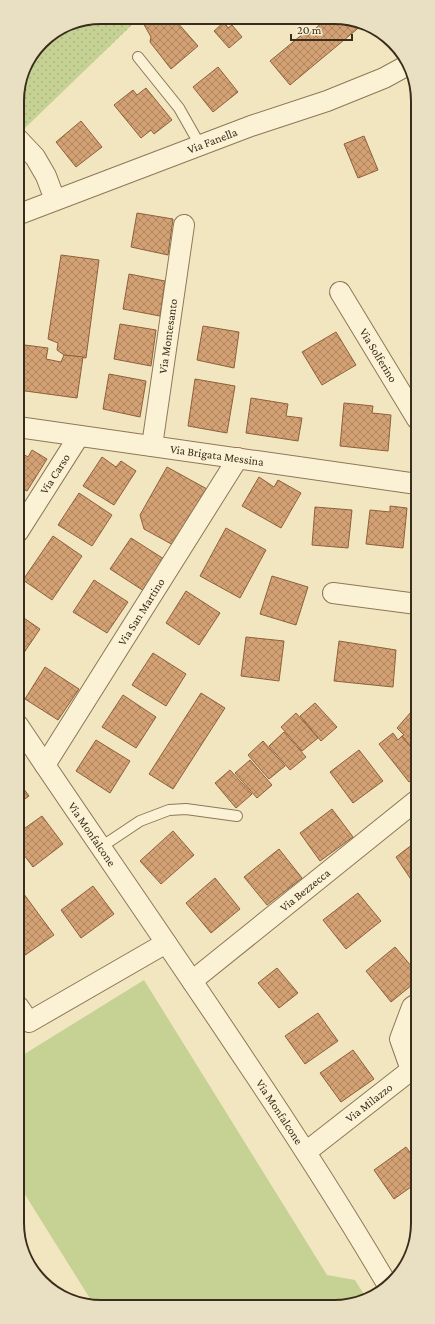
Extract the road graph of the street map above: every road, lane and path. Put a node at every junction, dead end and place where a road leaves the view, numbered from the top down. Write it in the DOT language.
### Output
graph roads {
  1 [pos="138,57"];
  2 [pos="403,68"];
  3 [pos="24,145"];
  4 [pos="200,145"];
  5 [pos="55,200"];
  6 [pos="24,212"];
  7 [pos="184,225"];
  8 [pos="340,292"];
  9 [pos="411,409"];
  10 [pos="24,428"];
  11 [pos="79,436"];
  12 [pos="152,446"];
  13 [pos="238,458"];
  14 [pos="411,483"];
  15 [pos="24,523"];
  16 [pos="333,593"];
  17 [pos="411,603"];
  18 [pos="24,734"];
  19 [pos="45,765"];
  20 [pos="411,805"];
  21 [pos="237,816"];
  22 [pos="101,847"];
  23 [pos="166,943"];
  24 [pos="192,981"];
  25 [pos="411,1010"];
  26 [pos="24,1015"];
  27 [pos="411,1063"];
  28 [pos="411,1075"];
  29 [pos="306,1152"];
  30 [pos="385,1280"];
  1 -- 4 [label="lane"];
  2 -- 4 [label="street, Via Fanella"];
  3 -- 5 [label="street"];
  4 -- 5 [label="street, Via Fanella"];
  5 -- 6 [label="street, Via Fanella"];
  7 -- 12 [label="street, Via Montesanto"];
  8 -- 9 [label="street, Via Solferino"];
  10 -- 11 [label="street, Via Brigata Messina"];
  11 -- 12 [label="street, Via Brigata Messina"];
  11 -- 15 [label="street, Via Carso"];
  12 -- 13 [label="street, Via Brigata Messina"];
  13 -- 14 [label="street, Via Brigata Messina"];
  13 -- 19 [label="street, Via San Martino"];
  16 -- 17 [label="street"];
  18 -- 19 [label="street, Via Monfalcone"];
  19 -- 22 [label="street, Via Monfalcone"];
  20 -- 24 [label="street, Via Bezzecca"];
  21 -- 22 [label="lane"];
  22 -- 23 [label="street, Via Monfalcone"];
  23 -- 24 [label="street, Via Monfalcone"];
  23 -- 26 [label="street"];
  24 -- 29 [label="street, Via Monfalcone"];
  25 -- 27 [label="street, Via Milazzo"];
  28 -- 29 [label="street, Via Milazzo"];
  29 -- 30 [label="street, Via Monfalcone"];
}
